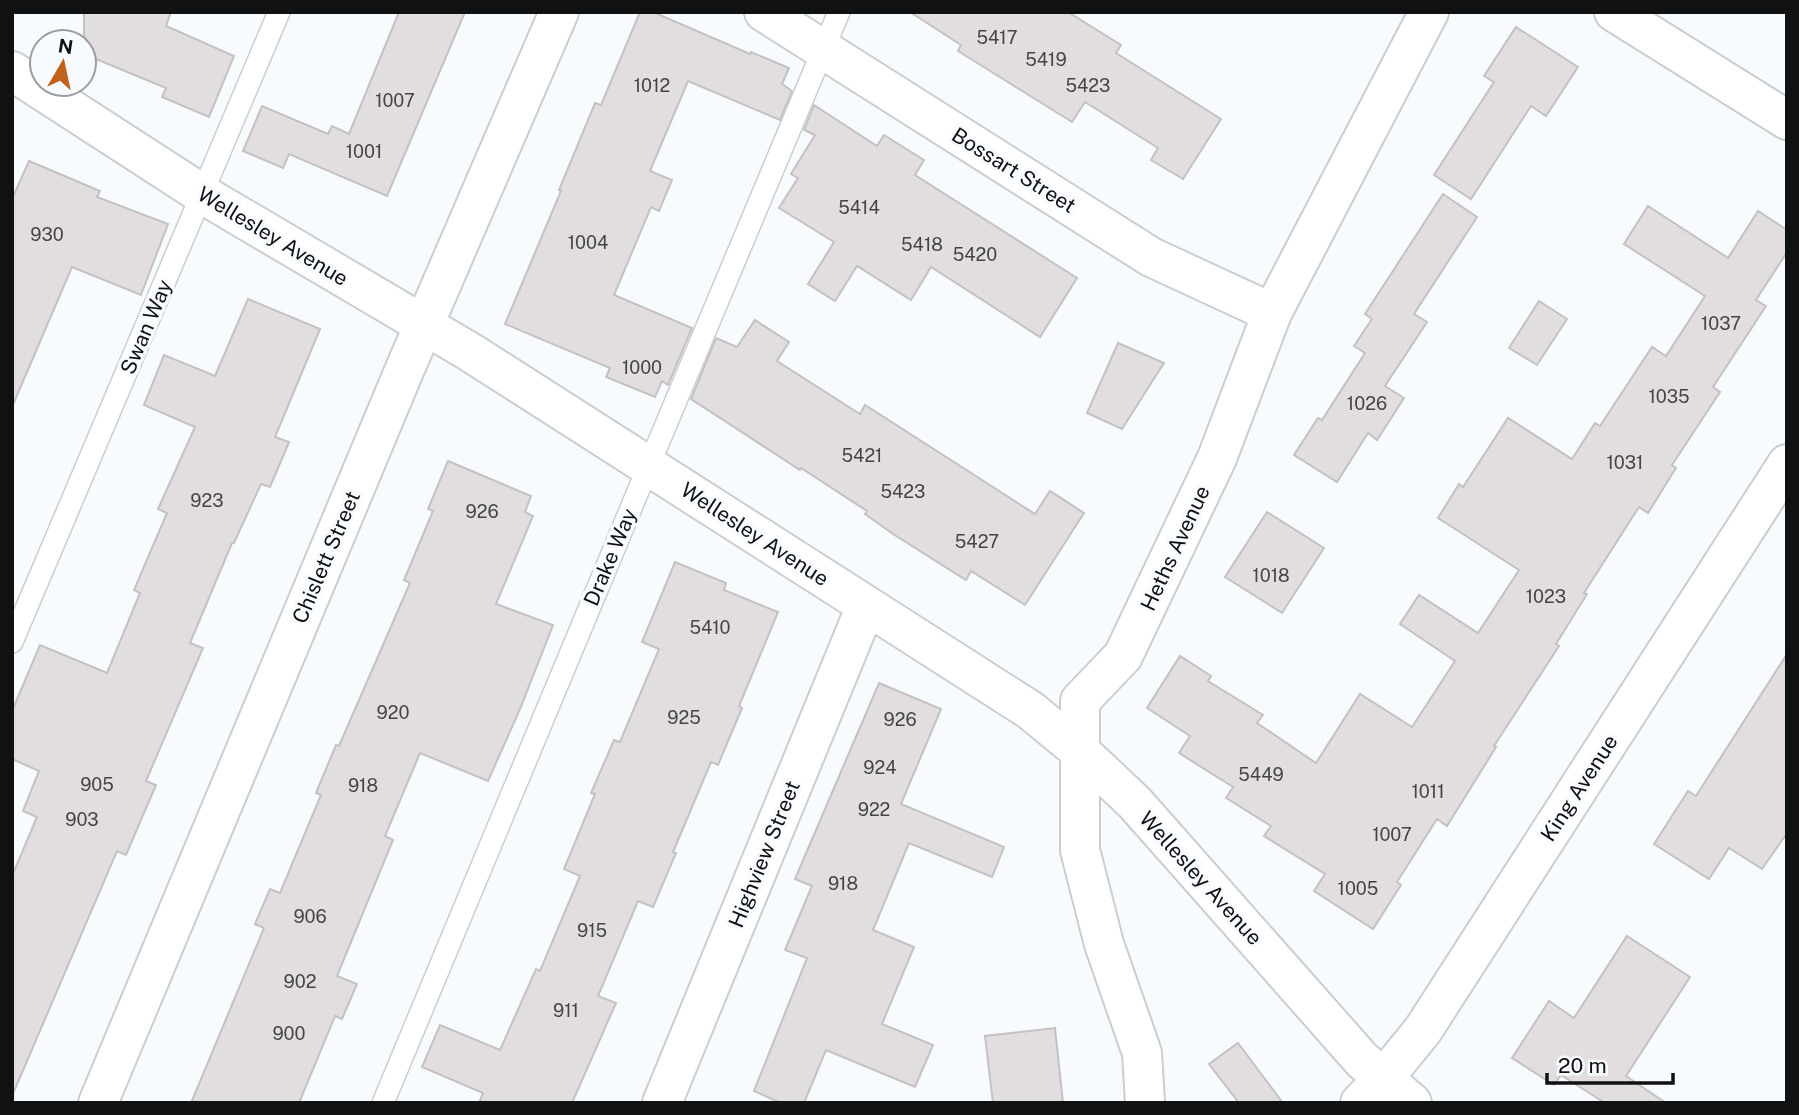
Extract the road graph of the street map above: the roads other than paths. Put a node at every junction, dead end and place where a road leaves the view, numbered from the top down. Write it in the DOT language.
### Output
graph roads {
  1 [pos="279,12"];
  2 [pos="559,12"];
  3 [pos="764,12"];
  4 [pos="839,12"];
  5 [pos="1429,12"];
  6 [pos="1614,12"];
  7 [pos="824,49"];
  8 [pos="12,71"];
  9 [pos="1787,120"];
  10 [pos="202,194"];
  11 [pos="1272,313"];
  12 [pos="424,325"];
  13 [pos="1787,464"];
  14 [pos="649,465"];
  15 [pos="866,606"];
  16 [pos="12,642"];
  17 [pos="1081,752"];
  18 [pos="1371,1091"];
  19 [pos="98,1103"];
  20 [pos="383,1103"];
  21 [pos="662,1103"];
  22 [pos="1145,1103"];
  23 [pos="1412,1103"];
  1 -- 10 [label="lane, Swan Way"];
  2 -- 12 [label="street, Chislett Street"];
  3 -- 7 [label="street, Bossart Street"];
  4 -- 7 [label="lane, Drake Way"];
  5 -- 11 [label="street, Heths Avenue"];
  6 -- 9 [label="street"];
  7 -- 11 [label="street, Bossart Street"];
  7 -- 14 [label="lane, Drake Way"];
  8 -- 10 [label="street, Wellesley Avenue"];
  10 -- 12 [label="street, Wellesley Avenue"];
  10 -- 16 [label="lane, Swan Way"];
  11 -- 17 [label="street, Heths Avenue"];
  12 -- 14 [label="street, Wellesley Avenue"];
  12 -- 19 [label="street, Chislett Street"];
  13 -- 18 [label="street, King Avenue"];
  14 -- 15 [label="street, Wellesley Avenue"];
  14 -- 20 [label="lane, Drake Way"];
  15 -- 17 [label="street, Wellesley Avenue"];
  15 -- 21 [label="street, Highview Street"];
  17 -- 18 [label="street, Wellesley Avenue"];
  17 -- 22 [label="street, Heths Avenue"];
  18 -- 23 [label="street, Wellesley Avenue"];
}
